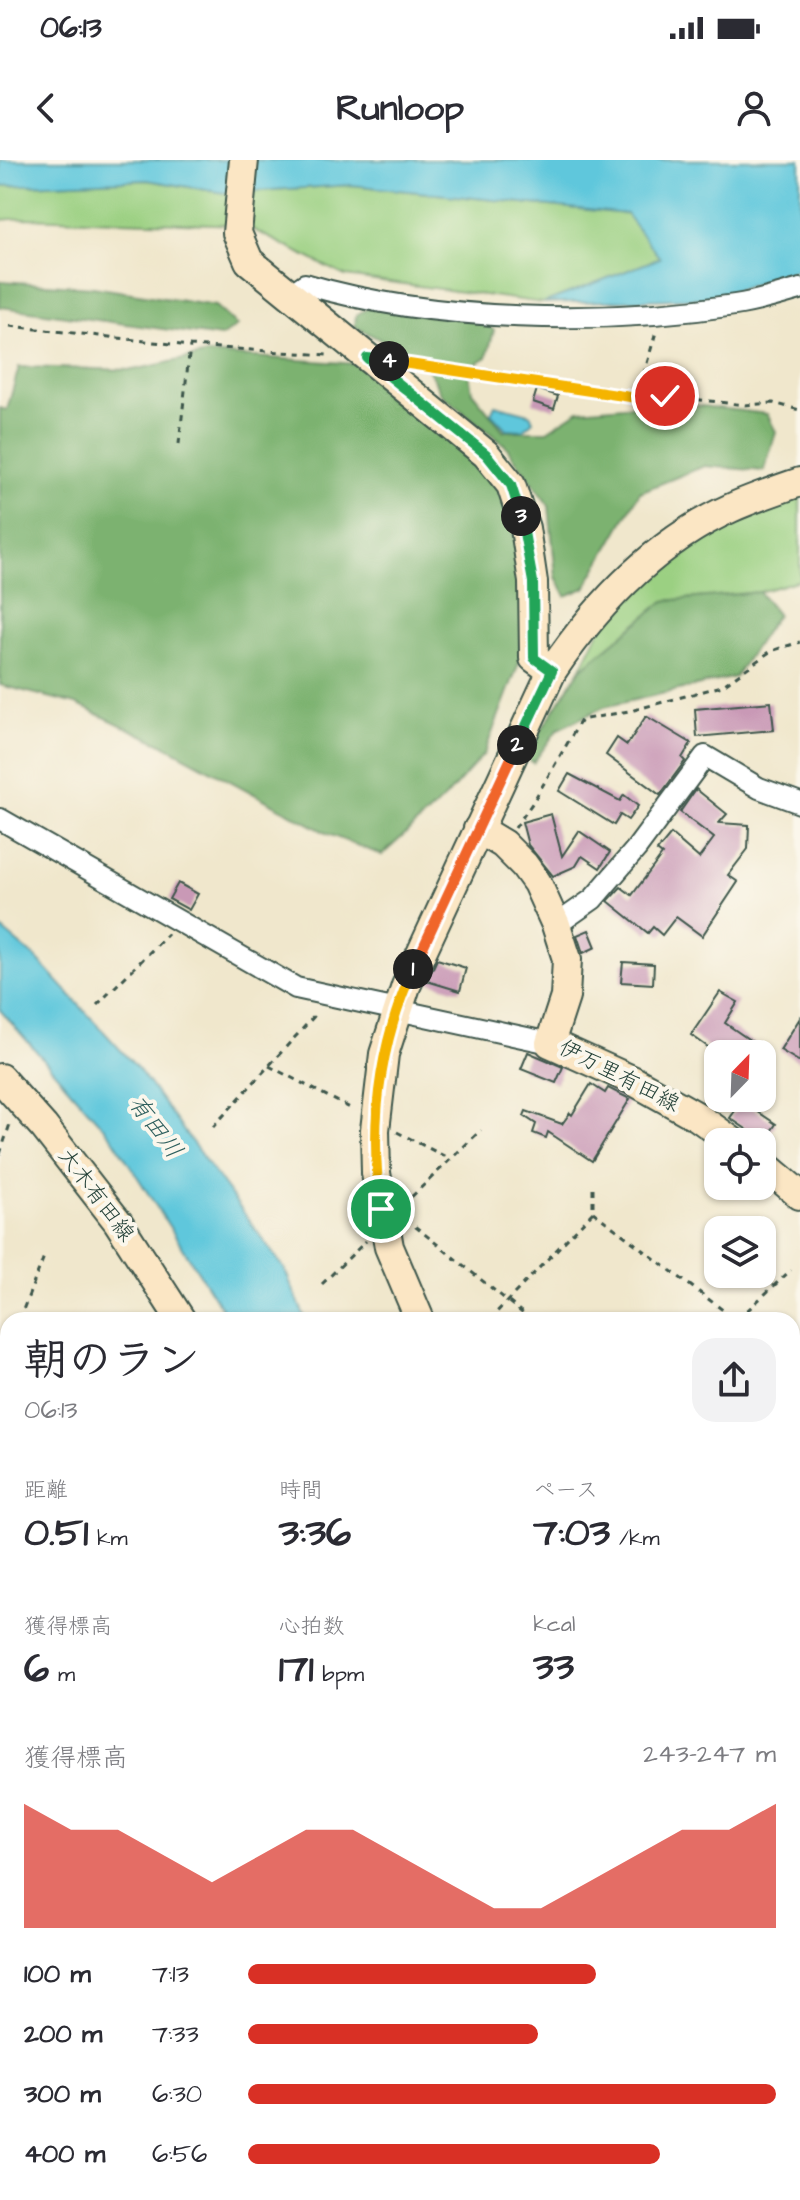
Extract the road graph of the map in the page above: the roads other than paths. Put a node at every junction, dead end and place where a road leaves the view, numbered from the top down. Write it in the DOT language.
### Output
graph roads {
  1 [pos="244,160"];
  2 [pos="800,289"];
  3 [pos="291,294"];
  4 [pos="800,482"];
  5 [pos="552,671"];
  6 [pos="800,803"];
  7 [pos="0,819"];
  8 [pos="478,829"];
  9 [pos="556,925"];
  10 [pos="396,1011"];
  11 [pos="550,1043"];
  12 [pos="0,1078"];
  13 [pos="713,1128"];
  14 [pos="776,1175"];
  15 [pos="800,1195"];
  16 [pos="176,1312"];
  17 [pos="417,1312"];
  1 -- 3 [label="main road"];
  2 -- 3 [label="street"];
  3 -- 5 [label="main road"];
  4 -- 5 [label="main road"];
  5 -- 8 [label="main road"];
  6 -- 9 [label="street"];
  7 -- 10 [label="street"];
  8 -- 9 [label="main road, 伊万里有田線"];
  8 -- 10 [label="main road"];
  9 -- 11 [label="main road, 伊万里有田線"];
  10 -- 11 [label="street"];
  10 -- 17 [label="main road"];
  11 -- 13 [label="main road, 伊万里有田線"];
  12 -- 16 [label="main road, 大木有田線"];
  14 -- 15 [label="main road"];
}
